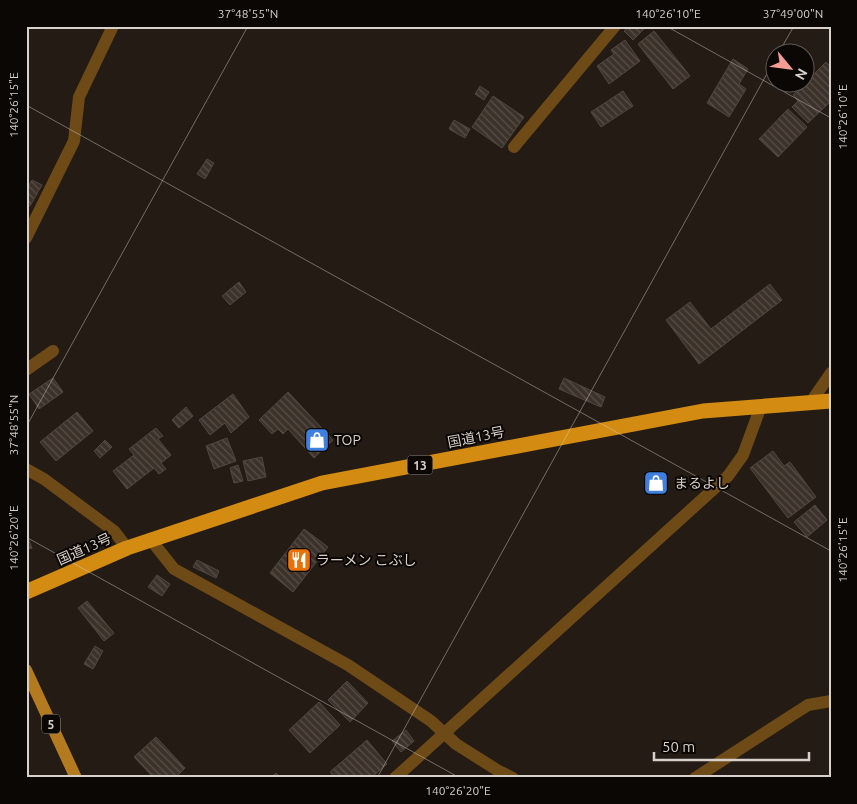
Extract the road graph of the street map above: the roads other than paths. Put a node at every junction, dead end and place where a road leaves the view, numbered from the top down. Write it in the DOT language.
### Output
graph roads {
  1 [pos="113,26"];
  2 [pos="615,26"];
  3 [pos="514,147"];
  4 [pos="26,238"];
  5 [pos="53,350"];
  6 [pos="26,370"];
  7 [pos="831,373"];
  8 [pos="831,401"];
  9 [pos="811,402"];
  10 [pos="761,406"];
  11 [pos="26,469"];
  12 [pos="151,540"];
  13 [pos="127,548"];
  14 [pos="26,592"];
  15 [pos="26,670"];
  16 [pos="831,701"];
  17 [pos="445,734"];
  18 [pos="76,778"];
  19 [pos="395,778"];
  20 [pos="513,778"];
  21 [pos="694,778"];
  1 -- 4 [label="street"];
  2 -- 3 [label="street"];
  5 -- 6 [label="street"];
  7 -- 9 [label="street"];
  8 -- 9 [label="highway, 国道13号 / 13"];
  9 -- 10 [label="highway, 国道13号 / 13"];
  10 -- 12 [label="highway, 国道13号 / 13"];
  10 -- 17 [label="street"];
  11 -- 13 [label="street"];
  12 -- 13 [label="highway, 国道13号 / 13"];
  12 -- 17 [label="street"];
  13 -- 14 [label="highway, 国道13号 / 13"];
  15 -- 18 [label="main road, 5"];
  16 -- 21 [label="street"];
  17 -- 19 [label="street"];
  17 -- 20 [label="street"];
}
